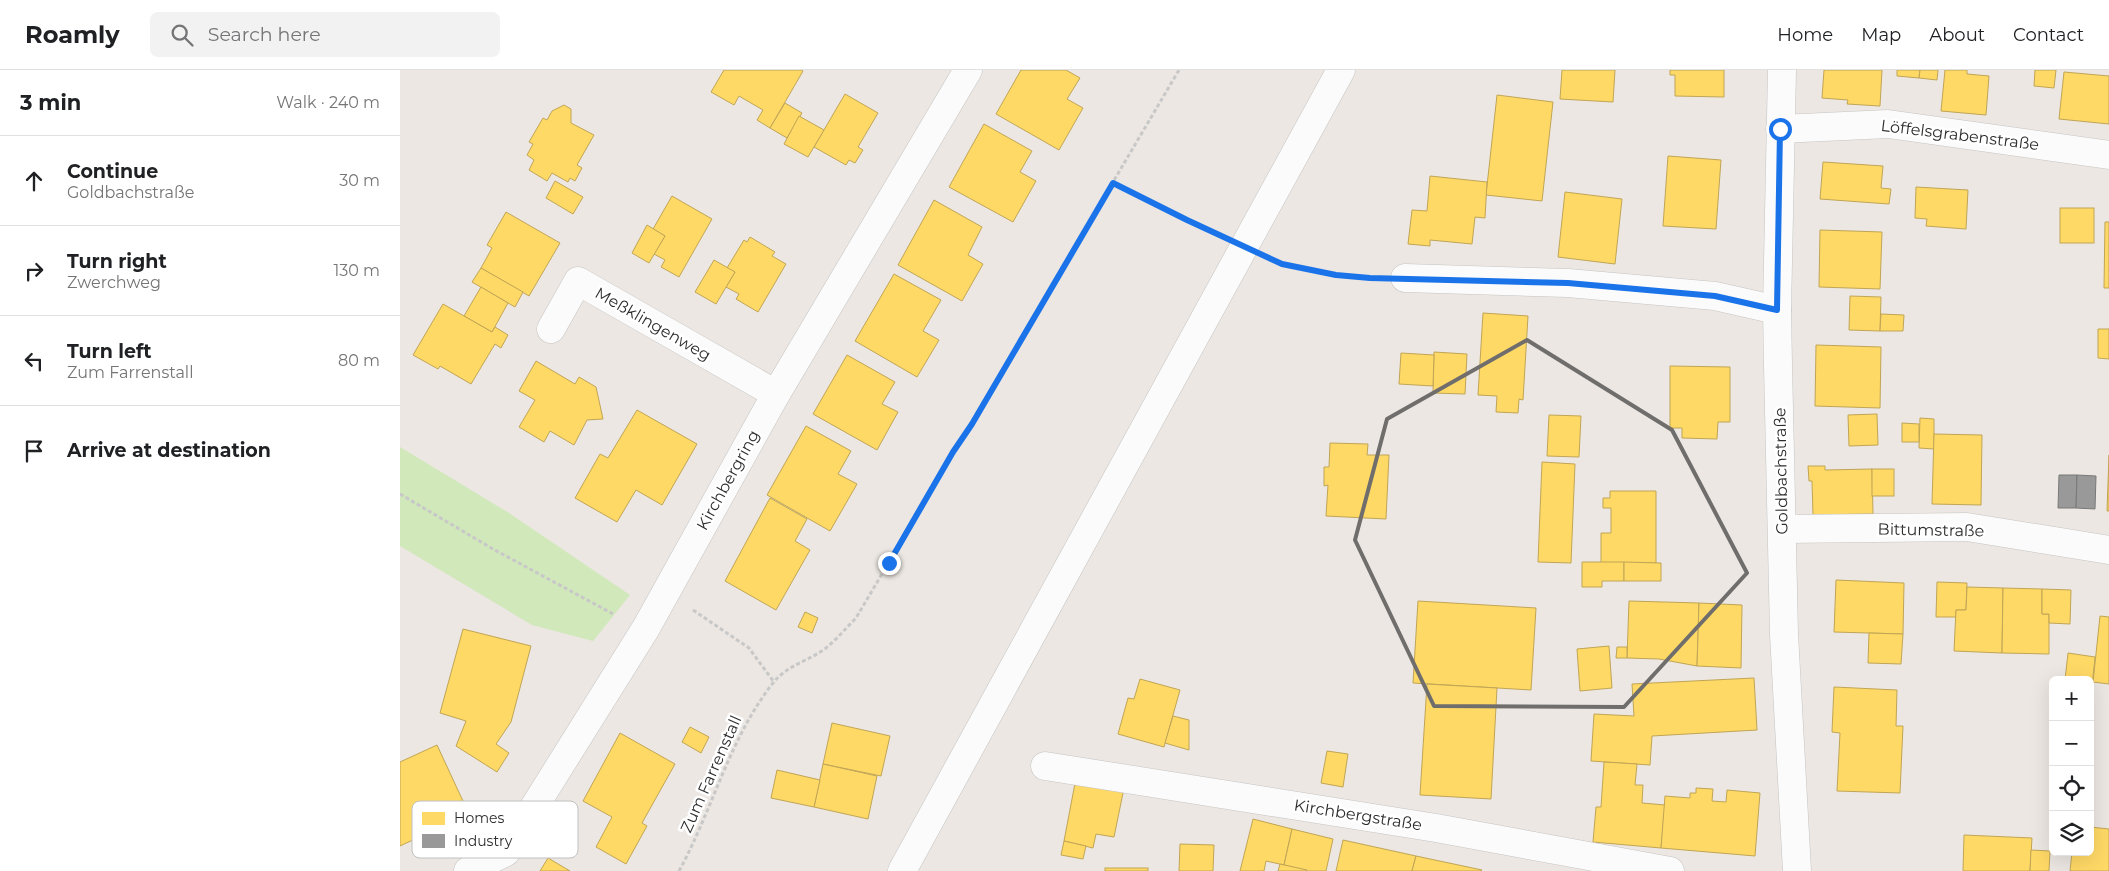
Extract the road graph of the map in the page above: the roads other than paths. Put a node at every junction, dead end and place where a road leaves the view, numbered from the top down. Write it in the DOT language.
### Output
graph roads {
  1 [pos="1341,70"];
  2 [pos="1782,70"];
  3 [pos="961,73"];
  4 [pos="1780,129"];
  5 [pos="2109,155"];
  6 [pos="1405,278"];
  7 [pos="1777,310"];
  8 [pos="551,328"];
  9 [pos="776,394"];
  10 [pos="1782,529"];
  11 [pos="2109,550"];
  12 [pos="1046,766"];
  13 [pos="538,801"];
  14 [pos="494,858"];
  15 [pos="468,871"];
  16 [pos="902,871"];
  17 [pos="1670,871"];
  18 [pos="1797,871"];
  1 -- 16 [label="street"];
  2 -- 4 [label="street, Goldbachstraße"];
  3 -- 9 [label="street, Kirchbergring"];
  4 -- 5 [label="street, Löffelsgrabenstraße"];
  4 -- 7 [label="street, Goldbachstraße"];
  6 -- 7 [label="street"];
  7 -- 10 [label="street, Goldbachstraße"];
  8 -- 9 [label="street, Meßklingenweg"];
  9 -- 13 [label="street, Kirchbergring"];
  10 -- 11 [label="street, Bittumstraße"];
  10 -- 18 [label="street, Goldbachstraße"];
  12 -- 17 [label="street, Kirchbergstraße"];
  14 -- 15 [label="street, Kirchbergring"];
}
